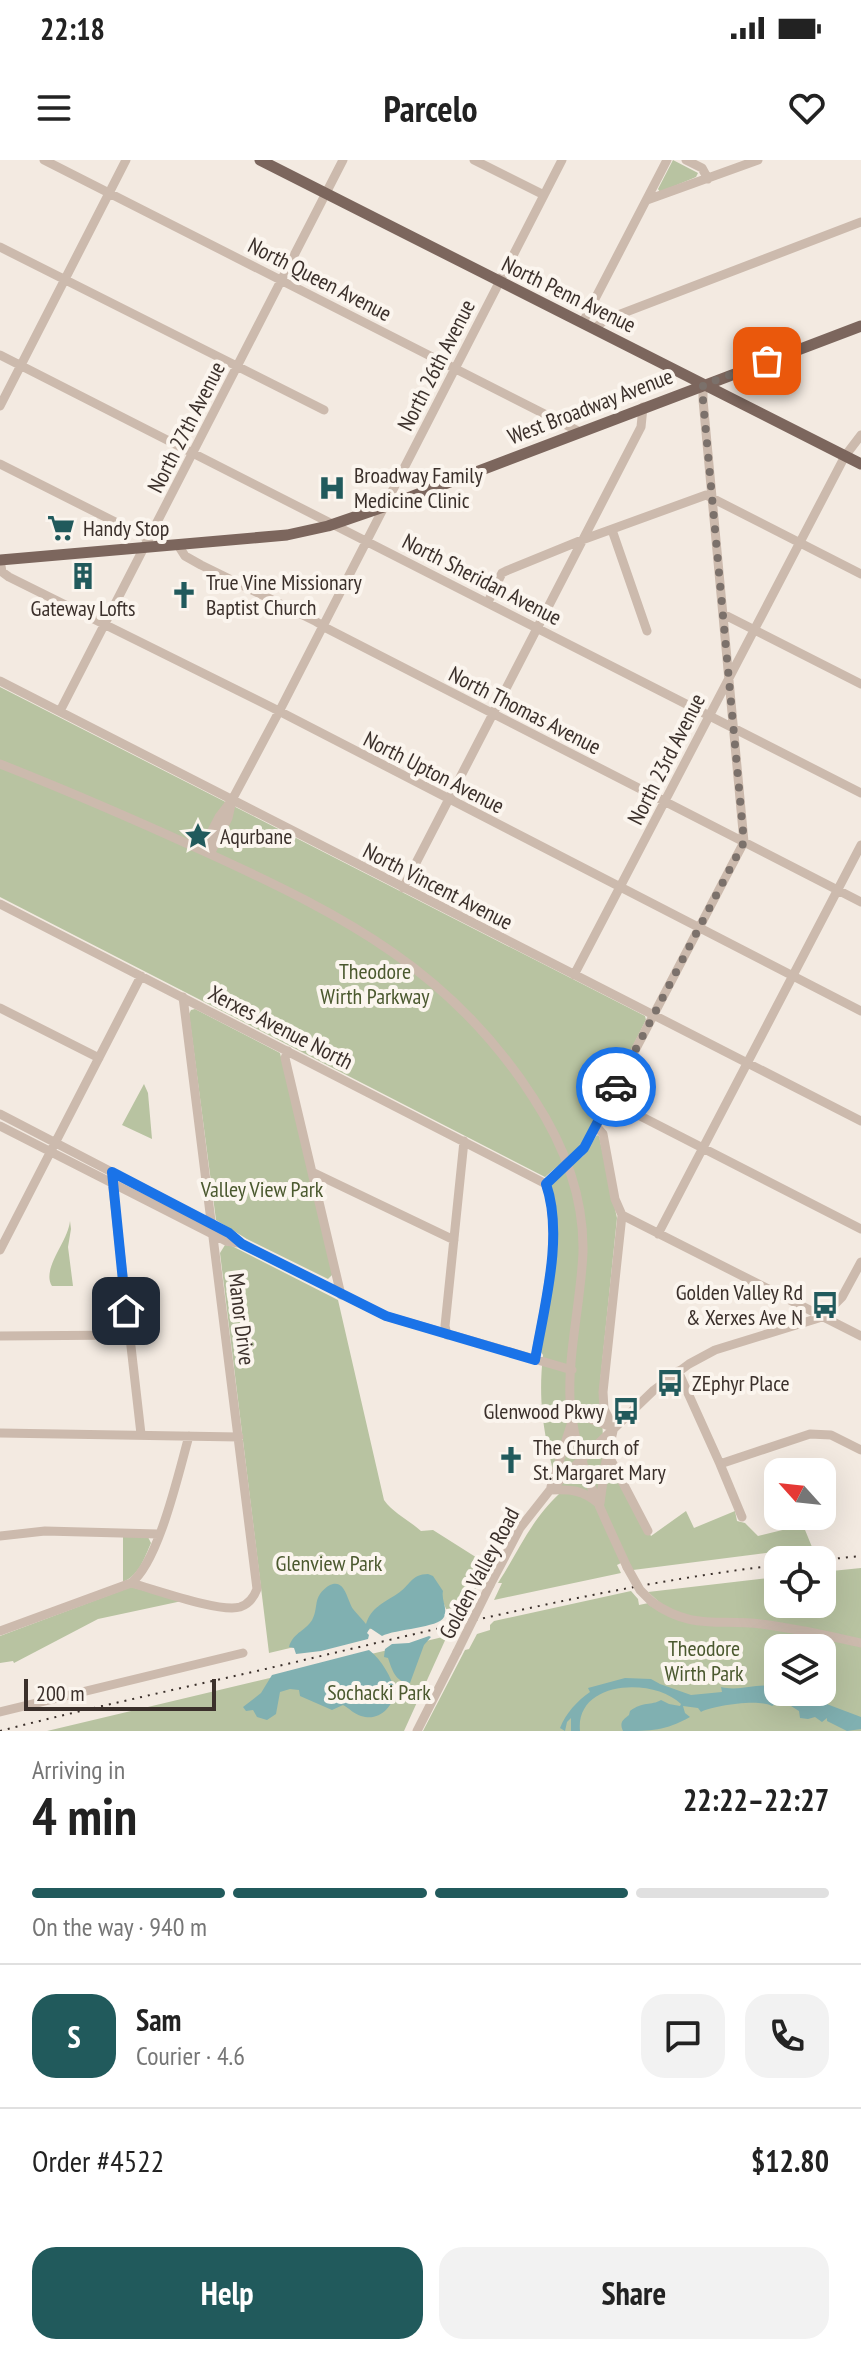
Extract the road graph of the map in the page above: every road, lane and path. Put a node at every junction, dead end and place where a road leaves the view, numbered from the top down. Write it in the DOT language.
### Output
graph roads {
  1 [pos="44,160"];
  2 [pos="126,160"];
  3 [pos="260,160"];
  4 [pos="343,160"];
  5 [pos="474,160"];
  6 [pos="562,160"];
  7 [pos="667,160"];
  8 [pos="686,160"];
  9 [pos="758,160"];
  10 [pos="708,179"];
  11 [pos="109,193"];
  12 [pos="326,193"];
  13 [pos="544,195"];
  14 [pos="647,200"];
  15 [pos="861,222"];
  16 [pos="0,247"];
  17 [pos="64,280"];
  18 [pos="281,280"];
  19 [pos="500,281"];
  20 [pos="583,322"];
  21 [pos="861,326"];
  22 [pos="595,328"];
  23 [pos="0,355"];
  24 [pos="20,366"];
  25 [pos="237,367"];
  26 [pos="455,367"];
  27 [pos="703,385"];
  28 [pos="0,406"];
  29 [pos="643,407"];
  30 [pos="324,410"];
  31 [pos="580,432"];
  32 [pos="861,435"];
  33 [pos="193,453"];
  34 [pos="845,456"];
  35 [pos="0,464"];
  36 [pos="861,464"];
  37 [pos="712,498"];
  38 [pos="384,506"];
  39 [pos="331,524"];
  40 [pos="612,530"];
  41 [pos="582,540"];
  42 [pos="365,541"];
  43 [pos="147,543"];
  44 [pos="799,543"];
  45 [pos="178,545"];
  46 [pos="0,560"];
  47 [pos="861,574"];
  48 [pos="488,602"];
  49 [pos="723,614"];
  50 [pos="104,625"];
  51 [pos="323,626"];
  52 [pos="537,627"];
  53 [pos="754,630"];
  54 [pos="647,631"];
  55 [pos="729,678"];
  56 [pos="0,681"];
  57 [pos="861,684"];
  58 [pos="60,711"];
  59 [pos="279,712"];
  60 [pos="493,714"];
  61 [pos="710,715"];
  62 [pos="733,728"];
  63 [pos="0,764"];
  64 [pos="861,793"];
  65 [pos="232,800"];
  66 [pos="450,800"];
  67 [pos="665,802"];
  68 [pos="744,842"];
  69 [pos="861,845"];
  70 [pos="206,852"];
  71 [pos="403,888"];
  72 [pos="620,888"];
  73 [pos="837,890"];
  74 [pos="861,902"];
  75 [pos="0,904"];
  76 [pos="699,929"];
  77 [pos="574,975"];
  78 [pos="141,976"];
  79 [pos="793,976"];
  80 [pos="183,997"];
  81 [pos="0,1008"];
  82 [pos="861,1011"];
  83 [pos="653,1016"];
  84 [pos="288,1051"];
  85 [pos="99,1058"];
  86 [pos="747,1063"];
  87 [pos="609,1100"];
  88 [pos="0,1114"];
  89 [pos="861,1121"];
  90 [pos="0,1126"];
  91 [pos="596,1126"];
  92 [pos="464,1141"];
  93 [pos="53,1147"];
  94 [pos="703,1148"];
  95 [pos="568,1163"];
  96 [pos="312,1172"];
  97 [pos="112,1178"];
  98 [pos="546,1184"];
  99 [pos="622,1215"];
  100 [pos="861,1229"];
  101 [pos="4,1230"];
  102 [pos="213,1230"];
  103 [pos="658,1234"];
  104 [pos="454,1240"];
  105 [pos="0,1250"];
  106 [pos="861,1262"];
  107 [pos="341,1295"];
  108 [pos="822,1317"];
  109 [pos="129,1335"];
  110 [pos="447,1335"];
  111 [pos="0,1336"];
  112 [pos="861,1336"];
  113 [pos="535,1360"];
  114 [pos="572,1370"];
  115 [pos="678,1371"];
  116 [pos="570,1403"];
  117 [pos="572,1422"];
  118 [pos="614,1428"];
  119 [pos="0,1433"];
  120 [pos="141,1434"];
  121 [pos="189,1436"];
  122 [pos="239,1437"];
  123 [pos="861,1450"];
  124 [pos="607,1456"];
  125 [pos="581,1461"];
  126 [pos="720,1464"];
  127 [pos="550,1490"];
  128 [pos="600,1504"];
  129 [pos="742,1517"];
  130 [pos="648,1531"];
  131 [pos="158,1534"];
  132 [pos="0,1536"];
  133 [pos="131,1583"];
  134 [pos="0,1631"];
  135 [pos="861,1643"];
  136 [pos="243,1653"];
  137 [pos="0,1712"];
  138 [pos="417,1731"];
  1 -- 11 [label="street, North Queen Avenue"];
  2 -- 11 [label="street"];
  3 -- 12 [label="main road, North Penn Avenue"];
  4 -- 12 [label="street, North 27th Avenue"];
  5 -- 13 [label="street"];
  6 -- 13 [label="street, North 26th Avenue"];
  7 -- 14 [label="street"];
  8 -- 10 [label="street"];
  9 -- 10 [label="street"];
  10 -- 14 [label="street"];
  11 -- 17 [label="street"];
  11 -- 18 [label="street, North Queen Avenue"];
  12 -- 18 [label="street, North 27th Avenue"];
  12 -- 19 [label="main road, North Penn Avenue"];
  13 -- 19 [label="street, North 26th Avenue"];
  14 -- 20 [label="street"];
  15 -- 22 [label="street"];
  16 -- 17 [label="street"];
  17 -- 24 [label="street"];
  17 -- 25 [label="street"];
  18 -- 25 [label="street, North 27th Avenue"];
  18 -- 26 [label="street, North Queen Avenue"];
  19 -- 20 [label="main road, North Penn Avenue"];
  19 -- 26 [label="street, North 26th Avenue"];
  20 -- 22 [label="main road, North Penn Avenue"];
  21 -- 27 [label="main road, West Broadway Avenue"];
  22 -- 27 [label="main road, North Penn Avenue"];
  23 -- 24 [label="street, North Sheridan Avenue"];
  24 -- 28 [label="street"];
  24 -- 33 [label="street, North Sheridan Avenue"];
  25 -- 30 [label="street"];
  25 -- 33 [label="street, North 27th Avenue"];
  26 -- 31 [label="street, North Queen Avenue"];
  26 -- 38 [label="street, North 26th Avenue"];
  27 -- 29 [label="main road, West Broadway Avenue"];
  27 -- 34 [label="main road, North Penn Avenue"];
  27 -- 37 [label="street"];
  29 -- 31 [label="main road, West Broadway Avenue"];
  29 -- 41 [label="street"];
  31 -- 38 [label="main road, West Broadway Avenue"];
  32 -- 34 [label="street, North 23rd Avenue"];
  33 -- 39 [label="street, North Sheridan Avenue"];
  33 -- 43 [label="street, North 27th Avenue"];
  34 -- 36 [label="main road, North Penn Avenue"];
  34 -- 44 [label="street, North 23rd Avenue"];
  35 -- 43 [label="street"];
  37 -- 40 [label="street"];
  37 -- 44 [label="street"];
  37 -- 49 [label="street"];
  38 -- 39 [label="main road, West Broadway Avenue"];
  38 -- 42 [label="street, North 26th Avenue"];
  39 -- 42 [label="street, North Sheridan Avenue"];
  39 -- 45 [label="main road, West Broadway Avenue"];
  40 -- 41 [label="street"];
  40 -- 54 [label="street"];
  41 -- 48 [label="street"];
  41 -- 52 [label="street"];
  42 -- 48 [label="street, North Sheridan Avenue"];
  42 -- 51 [label="street, North 26th Avenue"];
  43 -- 45 [label="main road, West Broadway Avenue"];
  43 -- 46 [label="main road, West Broadway Avenue"];
  43 -- 50 [label="street, North 27th Avenue"];
  44 -- 47 [label="street"];
  44 -- 53 [label="street, North 23rd Avenue"];
  45 -- 51 [label="street, North Thomas Avenue"];
  46 -- 50 [label="street, North Upton Avenue"];
  48 -- 52 [label="street, North Sheridan Avenue"];
  49 -- 53 [label="street"];
  49 -- 55 [label="street"];
  50 -- 58 [label="street, North 27th Avenue"];
  50 -- 59 [label="street, North Upton Avenue"];
  51 -- 59 [label="street, North 26th Avenue"];
  51 -- 60 [label="street, North Thomas Avenue"];
  52 -- 60 [label="street"];
  52 -- 61 [label="street, North Sheridan Avenue"];
  53 -- 55 [label="street, North 23rd Avenue"];
  53 -- 57 [label="street"];
  55 -- 61 [label="street, North 23rd Avenue"];
  55 -- 62 [label="street"];
  56 -- 58 [label="street, North Vincent Avenue"];
  58 -- 65 [label="street, North Vincent Avenue"];
  59 -- 65 [label="street, North 26th Avenue"];
  59 -- 66 [label="street, North Upton Avenue"];
  60 -- 66 [label="street"];
  60 -- 67 [label="street, North Thomas Avenue"];
  61 -- 62 [label="street, North Sheridan Avenue"];
  61 -- 67 [label="street, North 23rd Avenue"];
  62 -- 64 [label="street, North Sheridan Avenue"];
  62 -- 68 [label="street"];
  63 -- 70 [label="street"];
  65 -- 70 [label="street, North 26th Avenue"];
  65 -- 71 [label="street, North Vincent Avenue"];
  66 -- 71 [label="street"];
  66 -- 72 [label="street, North Upton Avenue"];
  67 -- 68 [label="street, North Thomas Avenue"];
  67 -- 72 [label="street, North 23rd Avenue"];
  68 -- 73 [label="street, North Thomas Avenue"];
  68 -- 76 [label="street"];
  69 -- 73 [label="street"];
  70 -- 95 [label="street"];
  71 -- 77 [label="street, North Vincent Avenue"];
  72 -- 76 [label="street, North Upton Avenue"];
  72 -- 77 [label="street, North 23rd Avenue"];
  73 -- 74 [label="street, North Thomas Avenue"];
  73 -- 79 [label="street"];
  75 -- 78 [label="street, Xerxes Avenue North"];
  76 -- 79 [label="street, North Upton Avenue"];
  76 -- 83 [label="street"];
  77 -- 83 [label="street, North Vincent Avenue"];
  78 -- 80 [label="street, Xerxes Avenue North"];
  78 -- 85 [label="street"];
  79 -- 82 [label="street, North Upton Avenue"];
  79 -- 86 [label="street"];
  80 -- 84 [label="street, Xerxes Avenue North"];
  80 -- 102 [label="street, Manor Drive"];
  81 -- 85 [label="street"];
  83 -- 86 [label="street, North Vincent Avenue"];
  83 -- 87 [label="street"];
  84 -- 92 [label="street, Xerxes Avenue North"];
  84 -- 96 [label="street"];
  85 -- 93 [label="street"];
  86 -- 89 [label="street, North Vincent Avenue"];
  86 -- 94 [label="street"];
  87 -- 91 [label="street"];
  87 -- 94 [label="street"];
  88 -- 93 [label="street"];
  90 -- 93 [label="street"];
  91 -- 95 [label="street"];
  91 -- 99 [label="street"];
  92 -- 98 [label="street, Xerxes Avenue North"];
  92 -- 104 [label="street"];
  93 -- 97 [label="street"];
  93 -- 101 [label="street"];
  94 -- 100 [label="street"];
  94 -- 103 [label="street"];
  95 -- 98 [label="street"];
  95 -- 114 [label="street"];
  96 -- 104 [label="street"];
  96 -- 107 [label="street"];
  97 -- 102 [label="street"];
  97 -- 109 [label="street"];
  98 -- 113 [label="street"];
  99 -- 103 [label="street"];
  99 -- 118 [label="street"];
  101 -- 105 [label="street"];
  102 -- 107 [label="street"];
  102 -- 122 [label="street, Manor Drive"];
  103 -- 108 [label="street"];
  104 -- 110 [label="street"];
  106 -- 108 [label="street"];
  107 -- 110 [label="street"];
  108 -- 112 [label="street"];
  108 -- 115 [label="street, Golden Valley Road"];
  109 -- 111 [label="street"];
  109 -- 120 [label="street"];
  110 -- 113 [label="street"];
  113 -- 114 [label="street"];
  114 -- 116 [label="street"];
  115 -- 118 [label="street, Golden Valley Road"];
  115 -- 126 [label="street"];
  116 -- 117 [label="street"];
  116 -- 118 [label="street"];
  117 -- 125 [label="street"];
  117 -- 127 [label="street"];
  118 -- 124 [label="street"];
  118 -- 125 [label="street, Golden Valley Road"];
  119 -- 120 [label="street"];
  120 -- 121 [label="street"];
  121 -- 122 [label="street"];
  121 -- 131 [label="street"];
  122 -- 133 [label="street, Manor Drive"];
  123 -- 126 [label="street"];
  124 -- 128 [label="street"];
  124 -- 130 [label="street"];
  125 -- 127 [label="street, Golden Valley Road"];
  125 -- 128 [label="street"];
  126 -- 129 [label="street"];
  127 -- 128 [label="street"];
  127 -- 138 [label="street, Golden Valley Road, bridge"];
  128 -- 135 [label="street, bridge"];
  131 -- 132 [label="street"];
  131 -- 133 [label="street"];
  133 -- 134 [label="street"];
  136 -- 137 [label="street"];
}
